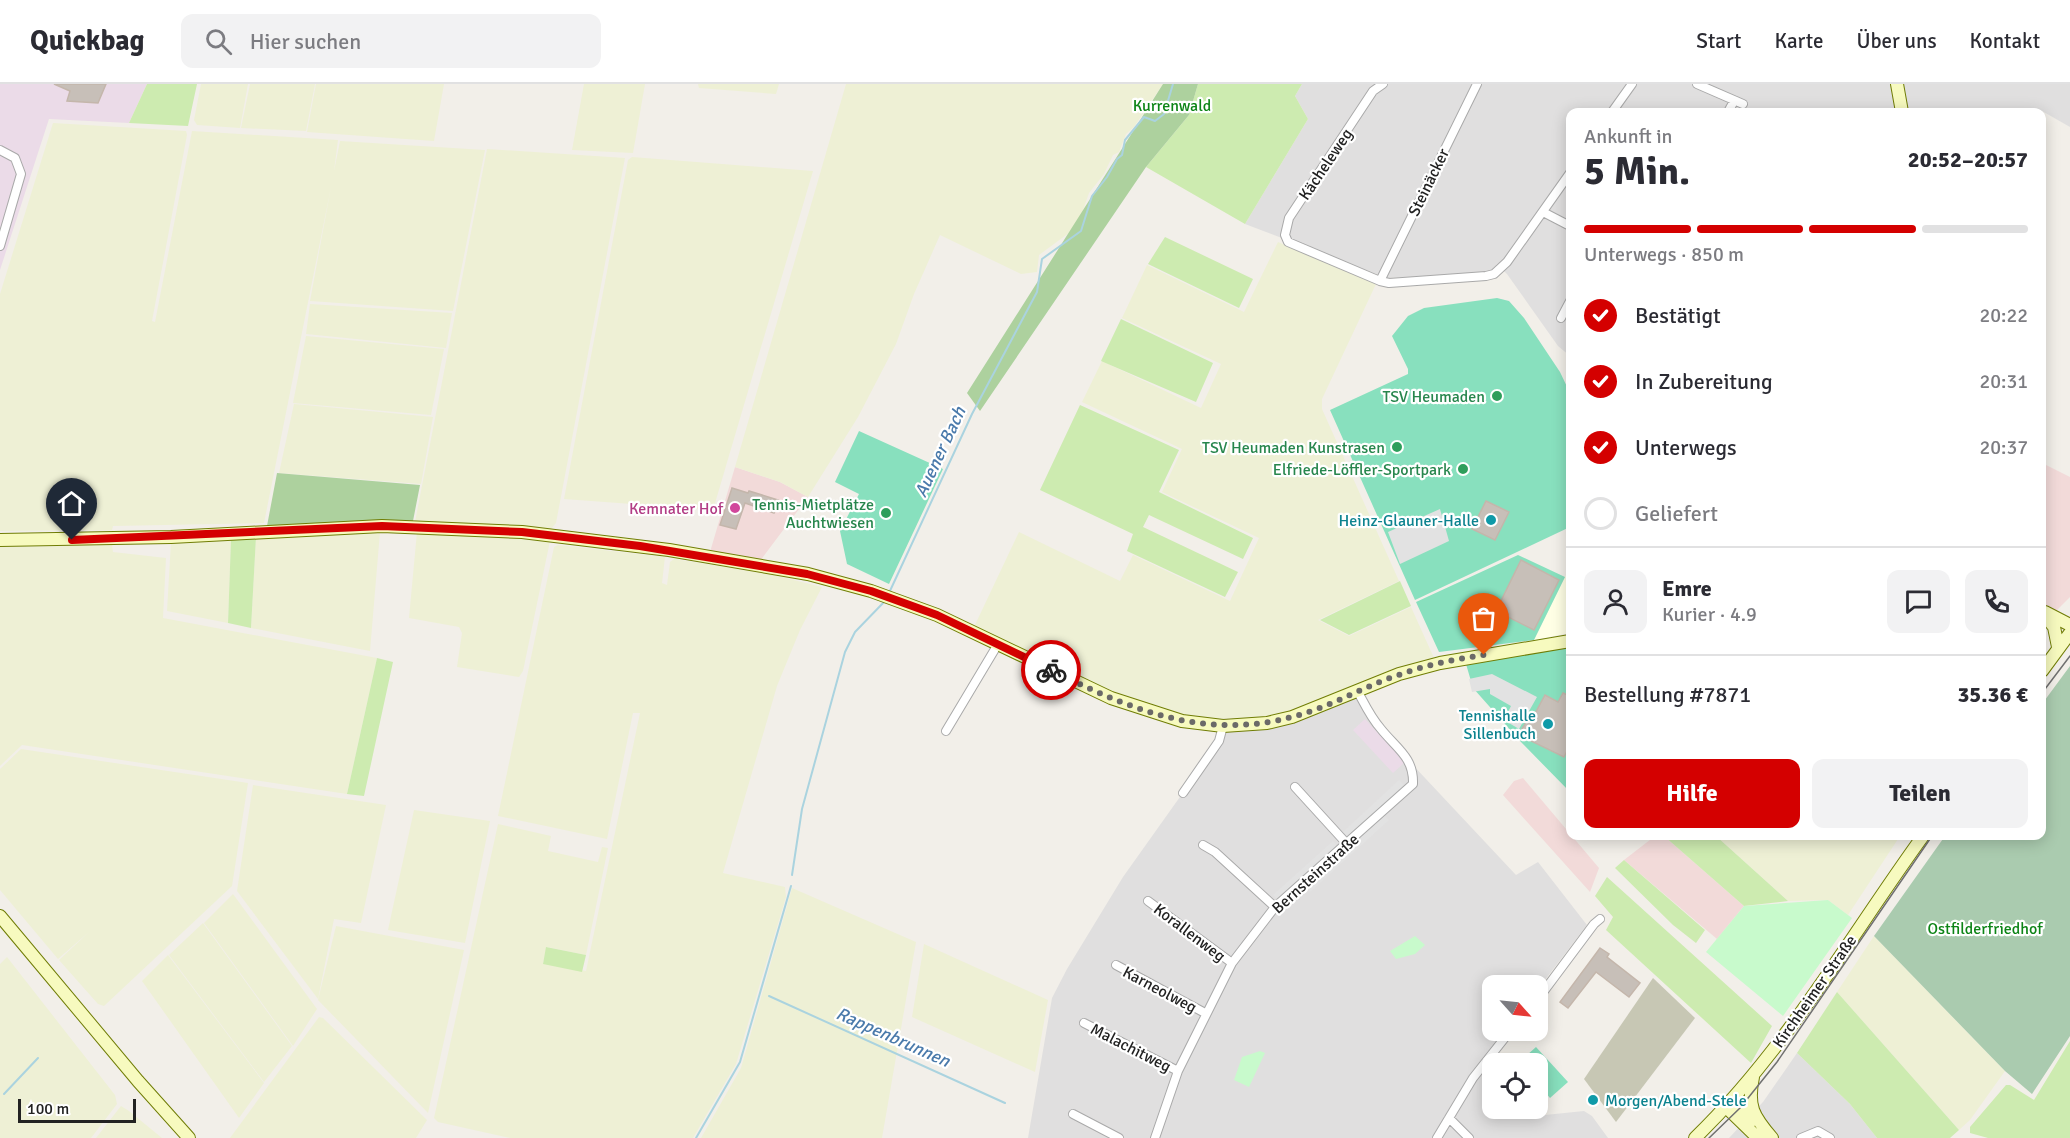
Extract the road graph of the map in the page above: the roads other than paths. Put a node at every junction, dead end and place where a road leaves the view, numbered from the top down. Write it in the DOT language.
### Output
graph roads {
  1 [pos="1383,84"];
  2 [pos="1476,84"];
  3 [pos="1632,84"];
  4 [pos="1697,84"];
  5 [pos="1897,84"];
  6 [pos="1734,101"];
  7 [pos="1743,104"];
  8 [pos="1615,108"];
  9 [pos="1730,108"];
  10 [pos="1901,108"];
  11 [pos="0,150"];
  12 [pos="1566,179"];
  13 [pos="1543,212"];
  14 [pos="1566,224"];
  15 [pos="0,246"];
  16 [pos="1380,281"];
  17 [pos="1566,309"];
  18 [pos="1561,318"];
  19 [pos="0,540"];
  20 [pos="2046,613"];
  21 [pos="2046,616"];
  22 [pos="2070,625"];
  23 [pos="2070,633"];
  24 [pos="1566,642"];
  25 [pos="998,644"];
  26 [pos="2058,647"];
  27 [pos="2046,665"];
  28 [pos="1358,692"];
  29 [pos="1223,726"];
  30 [pos="946,731"];
  31 [pos="1295,788"];
  32 [pos="1184,793"];
  33 [pos="1920,840"];
  34 [pos="1347,844"];
  35 [pos="1203,845"];
  36 [pos="1148,901"];
  37 [pos="1275,907"];
  38 [pos="0,916"];
  39 [pos="1600,920"];
  40 [pos="1232,963"];
  41 [pos="1116,965"];
  42 [pos="1548,986"];
  43 [pos="1205,1013"];
  44 [pos="1084,1023"];
  45 [pos="1502,1041"];
  46 [pos="1178,1071"];
  47 [pos="1754,1076"];
  48 [pos="1729,1104"];
  49 [pos="1073,1114"];
  50 [pos="1449,1118"];
  51 [pos="1758,1121"];
  52 [pos="189,1138"];
  53 [pos="1119,1138"];
  54 [pos="1155,1138"];
  55 [pos="1437,1138"];
  56 [pos="1470,1138"];
  57 [pos="1695,1138"];
  58 [pos="1758,1138"];
  59 [pos="1772,1138"];
  60 [pos="1801,1138"];
  61 [pos="1830,1138"];
  1 -- 16 [label="street, Kächeleweg"];
  2 -- 16 [label="street, Steinäcker"];
  3 -- 8 [label="street"];
  4 -- 6 [label="street"];
  5 -- 10 [label="street"];
  6 -- 7 [label="street"];
  6 -- 9 [label="street"];
  11 -- 15 [label="street"];
  12 -- 13 [label="street"];
  13 -- 14 [label="street"];
  13 -- 16 [label="street"];
  17 -- 18 [label="street"];
  19 -- 25 [label="street"];
  20 -- 22 [label="street"];
  21 -- 26 [label="street"];
  23 -- 26 [label="street"];
  24 -- 28 [label="street"];
  25 -- 29 [label="street"];
  25 -- 30 [label="street"];
  26 -- 27 [label="street"];
  28 -- 29 [label="street"];
  28 -- 34 [label="street, Bernsteinstraße"];
  29 -- 32 [label="street"];
  31 -- 34 [label="street"];
  33 -- 47 [label="street, Kirchheimer Straße"];
  34 -- 37 [label="street, Bernsteinstraße"];
  35 -- 37 [label="street"];
  36 -- 40 [label="street, Korallenweg"];
  37 -- 40 [label="street, Bernsteinstraße"];
  38 -- 52 [label="street"];
  39 -- 42 [label="street"];
  40 -- 43 [label="street, Bernsteinstraße"];
  41 -- 43 [label="street, Karneolweg"];
  43 -- 46 [label="street, Bernsteinstraße"];
  44 -- 46 [label="street, Malachitweg"];
  45 -- 50 [label="street"];
  46 -- 54 [label="street, Bernsteinstraße"];
  47 -- 48 [label="street, Kirchheimer Straße"];
  47 -- 51 [label="street"];
  48 -- 51 [label="street"];
  48 -- 57 [label="street, Kirchheimer Straße"];
  48 -- 58 [label="street"];
  49 -- 53 [label="street"];
  50 -- 55 [label="street"];
  50 -- 56 [label="street"];
  51 -- 59 [label="street"];
  60 -- 61 [label="street"];
}
